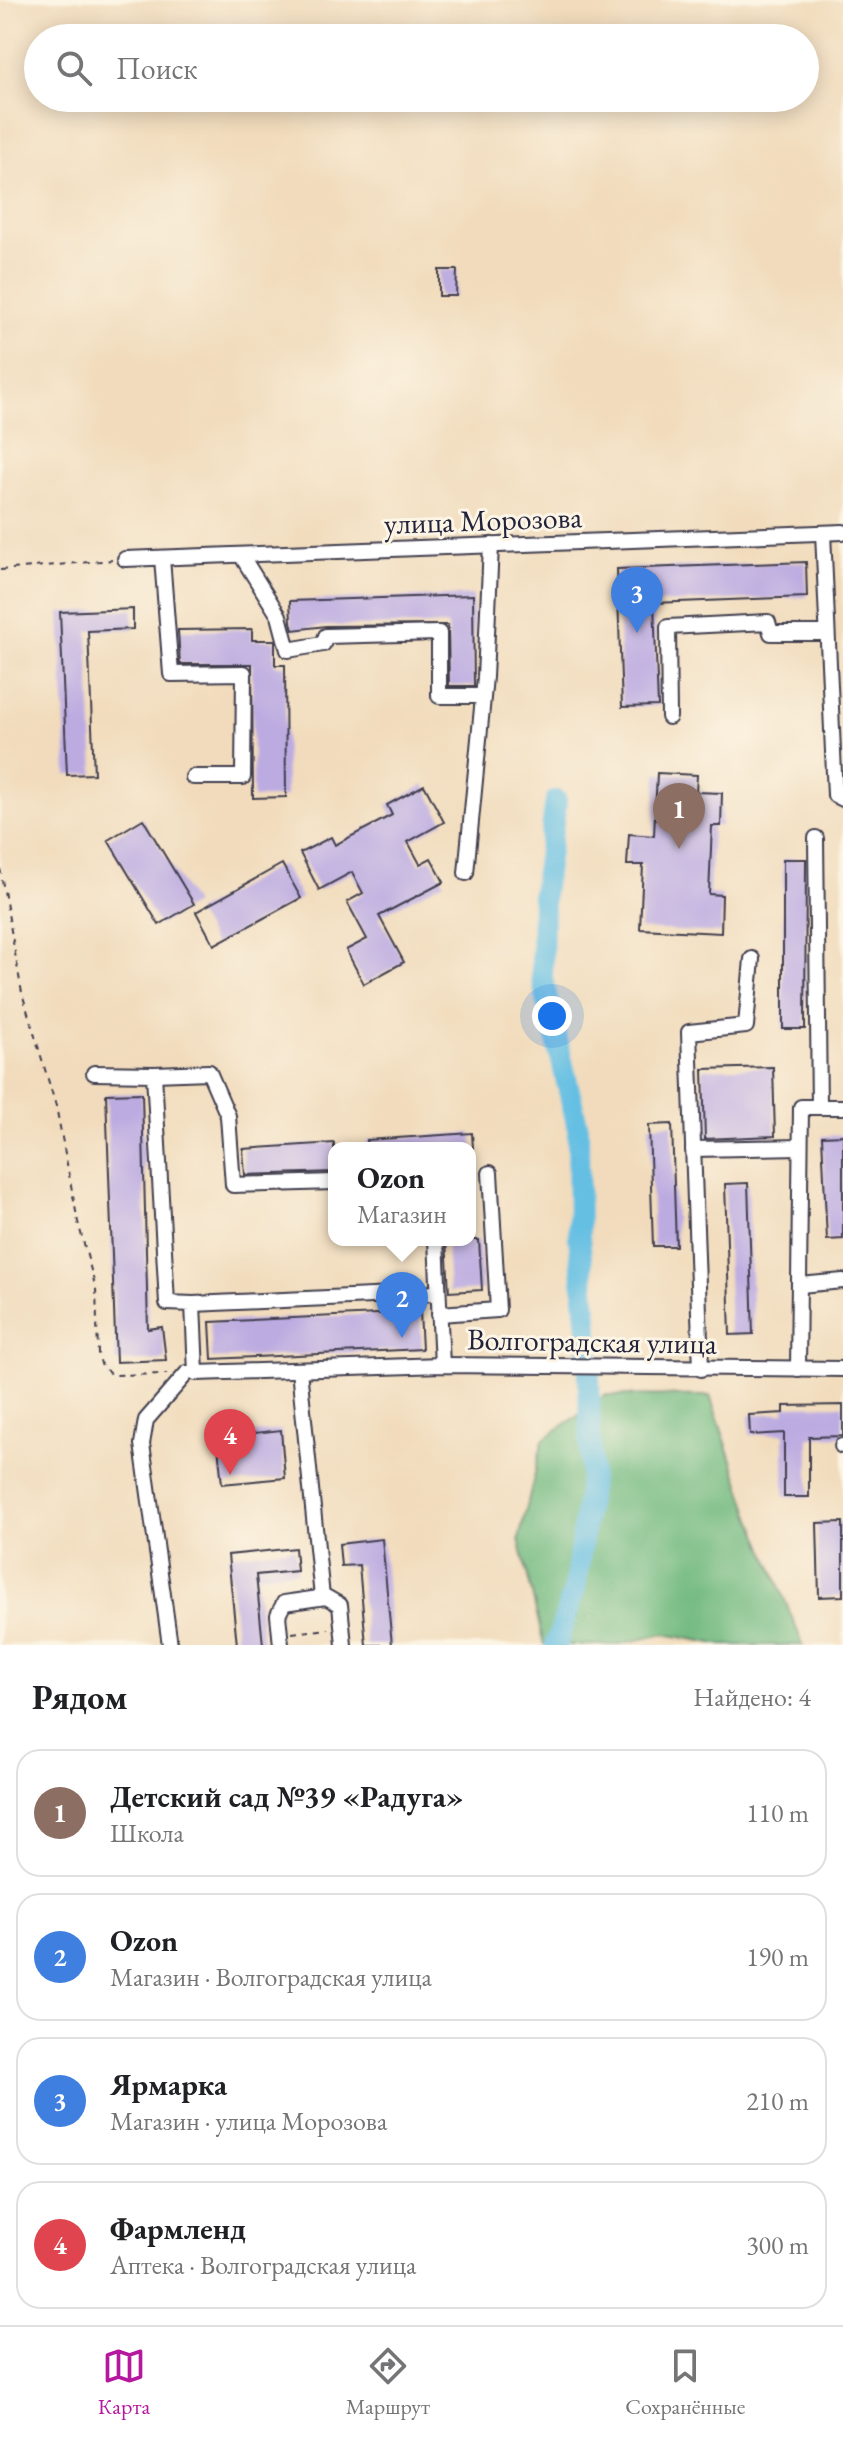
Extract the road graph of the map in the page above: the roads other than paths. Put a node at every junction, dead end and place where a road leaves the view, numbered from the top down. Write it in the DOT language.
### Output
graph roads {
  1 [pos="843,532"];
  2 [pos="823,533"];
  3 [pos="491,545"];
  4 [pos="241,555"];
  5 [pos="162,558"];
  6 [pos="125,559"];
  7 [pos="825,633"];
  8 [pos="483,696"];
  9 [pos="669,717"];
  10 [pos="193,777"];
  11 [pos="843,799"];
  12 [pos="816,838"];
  13 [pos="466,873"];
  14 [pos="752,959"];
  15 [pos="94,1073"];
  16 [pos="154,1074"];
  17 [pos="819,1107"];
  18 [pos="843,1107"];
  19 [pos="800,1147"];
  20 [pos="693,1149"];
  21 [pos="490,1173"];
  22 [pos="328,1182"];
  23 [pos="436,1246"];
  24 [pos="843,1281"];
  25 [pos="800,1285"];
  26 [pos="438,1293"];
  27 [pos="193,1304"];
  28 [pos="439,1314"];
  29 [pos="442,1365"];
  30 [pos="701,1369"];
  31 [pos="798,1369"];
  32 [pos="843,1369"];
  33 [pos="299,1370"];
  34 [pos="192,1373"];
  35 [pos="322,1597"];
  36 [pos="280,1640"];
  37 [pos="170,1645"];
  38 [pos="344,1645"];
  1 -- 2 [label="street, улица Морозова"];
  2 -- 3 [label="street, улица Морозова"];
  2 -- 7 [label="street"];
  3 -- 4 [label="street, улица Морозова"];
  3 -- 8 [label="street"];
  4 -- 5 [label="street, улица Морозова"];
  4 -- 8 [label="street"];
  5 -- 6 [label="street, улица Морозова"];
  5 -- 10 [label="street"];
  7 -- 9 [label="street"];
  7 -- 11 [label="street"];
  8 -- 13 [label="street"];
  12 -- 17 [label="street"];
  14 -- 20 [label="street"];
  15 -- 16 [label="street"];
  16 -- 22 [label="street"];
  16 -- 27 [label="street"];
  17 -- 18 [label="street"];
  17 -- 19 [label="street"];
  19 -- 20 [label="street"];
  19 -- 25 [label="street"];
  20 -- 30 [label="street"];
  21 -- 28 [label="street"];
  23 -- 26 [label="street"];
  24 -- 25 [label="street"];
  25 -- 31 [label="street"];
  26 -- 27 [label="street"];
  26 -- 28 [label="street"];
  27 -- 34 [label="street"];
  28 -- 29 [label="street"];
  29 -- 30 [label="street, Волгоградская улица"];
  29 -- 33 [label="street, Волгоградская улица"];
  30 -- 31 [label="street, Волгоградская улица"];
  31 -- 32 [label="street, Волгоградская улица"];
  33 -- 34 [label="street, Волгоградская улица"];
  33 -- 35 [label="street"];
  34 -- 37 [label="street"];
  35 -- 36 [label="street"];
  35 -- 38 [label="street"];
}
